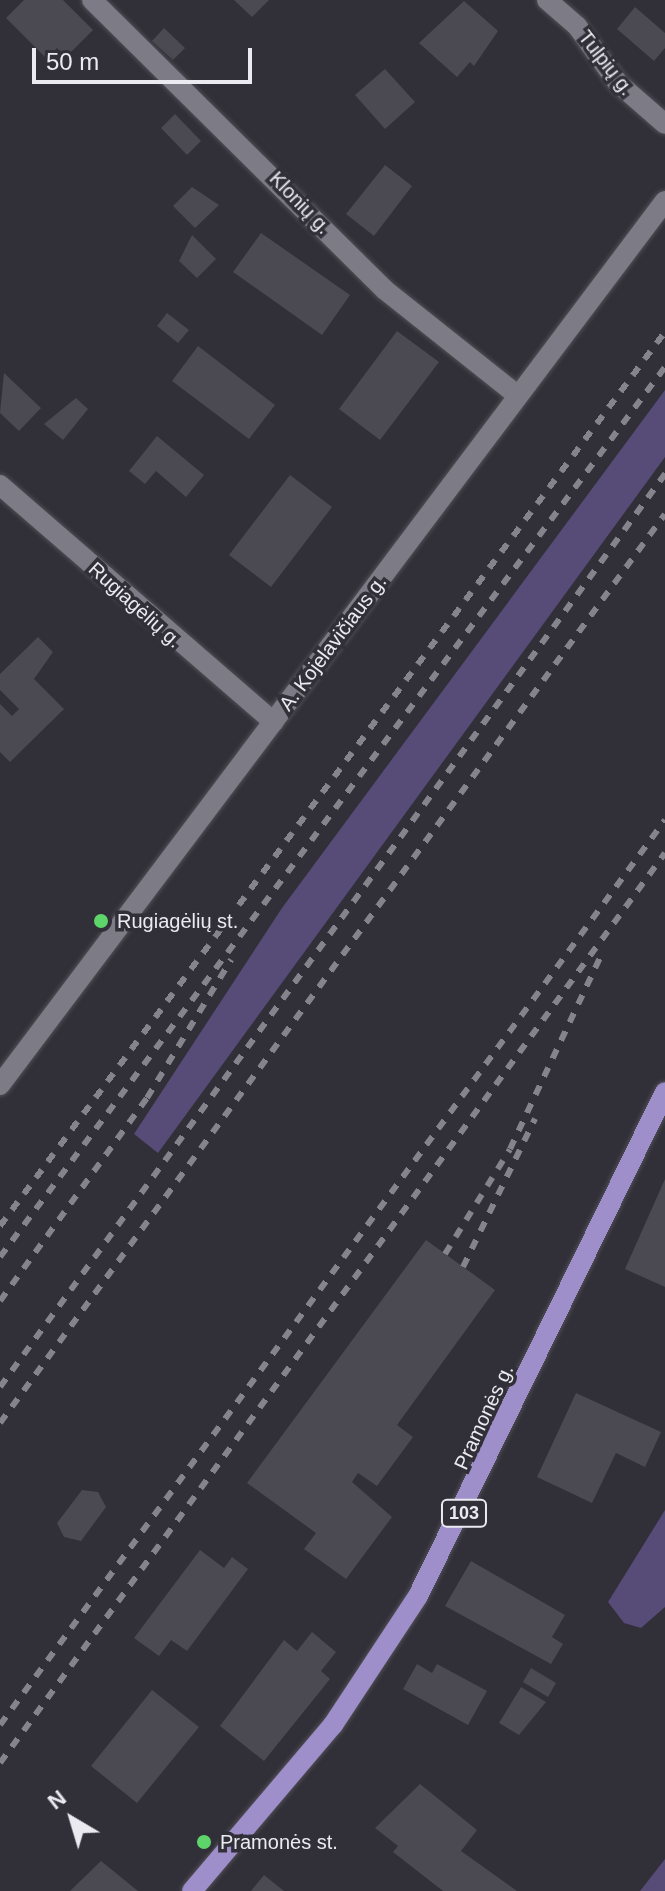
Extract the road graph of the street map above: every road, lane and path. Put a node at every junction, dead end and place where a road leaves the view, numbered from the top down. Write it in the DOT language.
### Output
graph roads {
  1 [pos="92,0"];
  2 [pos="547,0"];
  3 [pos="665,124"];
  4 [pos="665,201"];
  5 [pos="517,395"];
  6 [pos="0,485"];
  7 [pos="274,722"];
  8 [pos="0,1085"];
  9 [pos="665,1092"];
  10 [pos="192,1891"];
  1 -- 5 [label="street, Klonių g."];
  2 -- 3 [label="street, Tulpių g."];
  4 -- 5 [label="street, A. Kojelavičiaus g."];
  5 -- 7 [label="street, A. Kojelavičiaus g."];
  6 -- 7 [label="street, Rugiagėlių g."];
  7 -- 8 [label="street, A. Kojelavičiaus g."];
  9 -- 10 [label="main road, Pramonės g. / 103"];
}
